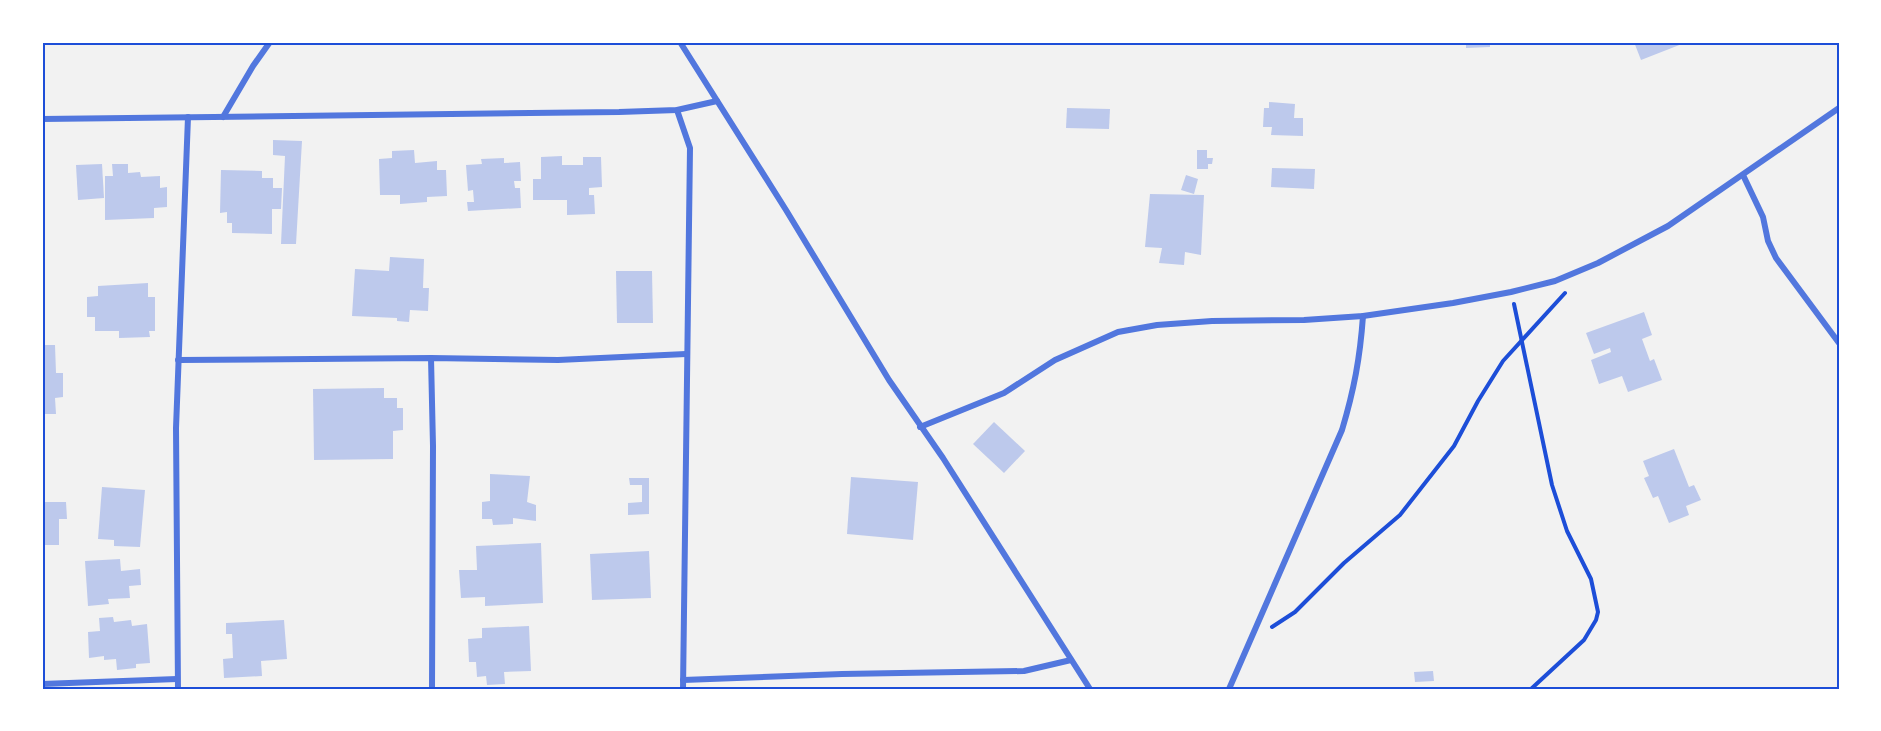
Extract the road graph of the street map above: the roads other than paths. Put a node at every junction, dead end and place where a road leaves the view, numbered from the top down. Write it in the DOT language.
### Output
graph roads {
  1 [pos="270,42"];
  2 [pos="680,42"];
  3 [pos="717,101"];
  4 [pos="1839,108"];
  5 [pos="677,110"];
  6 [pos="188,117"];
  7 [pos="223,117"];
  8 [pos="42,119"];
  9 [pos="1743,175"];
  10 [pos="1363,316"];
  11 [pos="1839,343"];
  12 [pos="686,354"];
  13 [pos="431,358"];
  14 [pos="178,360"];
  15 [pos="920,427"];
  16 [pos="1071,660"];
  17 [pos="177,679"];
  18 [pos="683,680"];
  19 [pos="42,684"];
  20 [pos="177,689"];
  21 [pos="432,689"];
  22 [pos="683,689"];
  23 [pos="1090,689"];
  24 [pos="1229,689"];
  1 -- 7 [label="street"];
  2 -- 3 [label="street"];
  3 -- 5 [label="street"];
  3 -- 15 [label="street"];
  4 -- 9 [label="street"];
  5 -- 7 [label="street"];
  5 -- 12 [label="street"];
  6 -- 7 [label="street"];
  6 -- 8 [label="street"];
  6 -- 14 [label="street"];
  9 -- 10 [label="street"];
  9 -- 11 [label="street"];
  10 -- 15 [label="street"];
  10 -- 24 [label="street"];
  12 -- 13 [label="street"];
  12 -- 18 [label="street"];
  13 -- 14 [label="street"];
  13 -- 21 [label="street"];
  14 -- 17 [label="street"];
  15 -- 16 [label="street"];
  16 -- 18 [label="street"];
  16 -- 23 [label="street"];
  17 -- 19 [label="street"];
  17 -- 20 [label="street"];
  18 -- 22 [label="street"];
}
